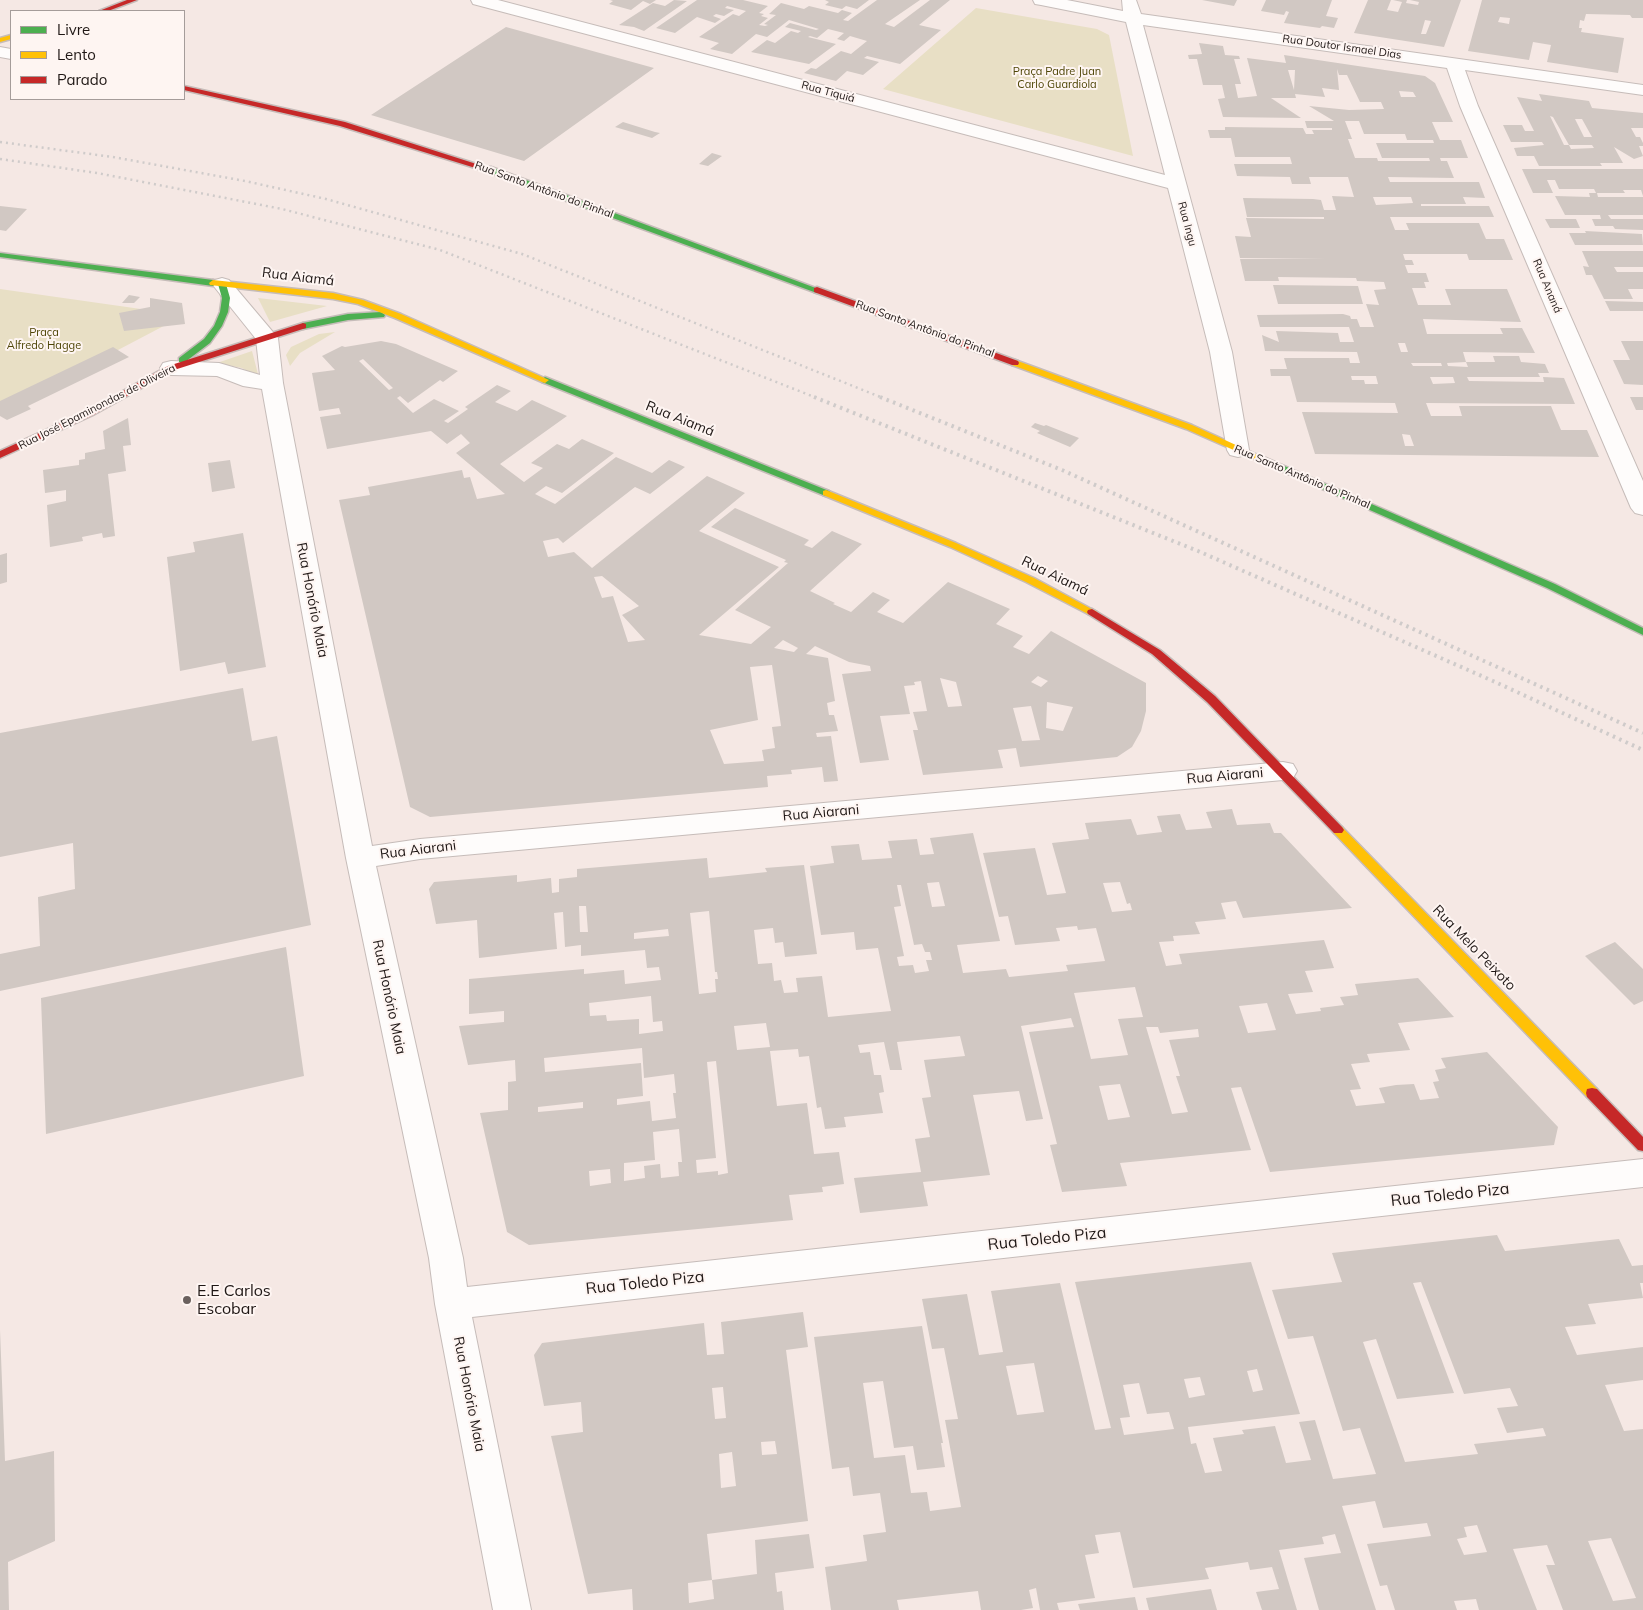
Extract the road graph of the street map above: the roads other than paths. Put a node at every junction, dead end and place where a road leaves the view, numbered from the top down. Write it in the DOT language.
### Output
graph roads {
  1 [pos="134,0"];
  2 [pos="479,0"];
  3 [pos="1041,0"];
  4 [pos="1131,9"];
  5 [pos="105,10"];
  6 [pos="1454,63"];
  7 [pos="185,88"];
  8 [pos="1643,90"];
  9 [pos="1176,184"];
  10 [pos="0,256"];
  11 [pos="222,284"];
  12 [pos="398,316"];
  13 [pos="267,338"];
  14 [pos="171,368"];
  15 [pos="272,383"];
  16 [pos="1238,450"];
  17 [pos="0,455"];
  18 [pos="1643,508"];
  19 [pos="1643,632"];
  20 [pos="1283,771"];
  21 [pos="360,858"];
  22 [pos="1643,1146"];
  23 [pos="1643,1173"];
  24 [pos="452,1304"];
  25 [pos="512,1610"];
  1 -- 5 [label="main road"];
  2 -- 9 [label="street, Rua Tiquiá"];
  3 -- 4 [label="street, Rua Doutor Ismael Dias"];
  4 -- 6 [label="street, Rua Doutor Ismael Dias"];
  4 -- 9 [label="street, Rua Ingu"];
  6 -- 8 [label="street, Rua Doutor Ismael Dias"];
  6 -- 18 [label="street, Rua Ananá"];
  7 -- 16 [label="main road, Rua Santo Antônio do Pinhal"];
  9 -- 16 [label="street, Rua Ingu"];
  10 -- 11 [label="main road, Rua Aiamá"];
  11 -- 12 [label="main road, Rua Aiamá"];
  11 -- 13 [label="street"];
  11 -- 14 [label="main road"];
  12 -- 13 [label="main road, Rua José Epaminondas de Oliveira"];
  12 -- 20 [label="main road, Rua Aiamá"];
  13 -- 14 [label="main road, Rua José Epaminondas de Oliveira"];
  13 -- 15 [label="street, Rua Honório Maia"];
  14 -- 15 [label="street"];
  14 -- 17 [label="main road, Rua José Epaminondas de Oliveira"];
  15 -- 21 [label="street, Rua Honório Maia"];
  16 -- 19 [label="main road, Rua Santo Antônio do Pinhal"];
  20 -- 21 [label="street, Rua Aiarani"];
  20 -- 22 [label="main road, Rua Melo Peixoto"];
  21 -- 24 [label="street, Rua Honório Maia"];
  23 -- 24 [label="street, Rua Toledo Piza"];
  24 -- 25 [label="street, Rua Honório Maia"];
}
